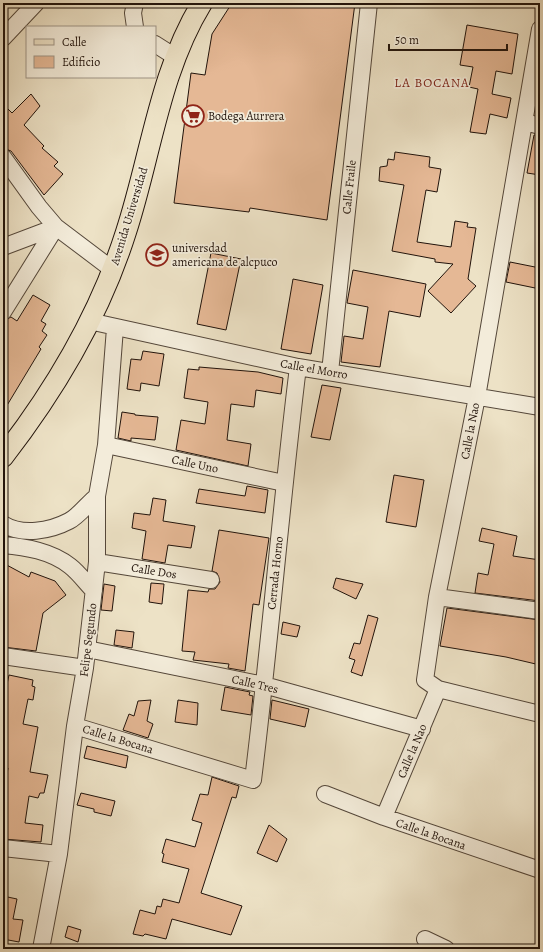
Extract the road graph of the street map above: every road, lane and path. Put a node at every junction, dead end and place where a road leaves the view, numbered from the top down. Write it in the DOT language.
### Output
graph roads {
  1 [pos="36,3"];
  2 [pos="135,3"];
  3 [pos="202,3"];
  4 [pos="369,3"];
  5 [pos="134,26"];
  6 [pos="540,29"];
  7 [pos="3,38"];
  8 [pos="156,45"];
  9 [pos="176,58"];
  10 [pos="532,124"];
  11 [pos="3,157"];
  12 [pos="56,227"];
  13 [pos="3,247"];
  14 [pos="113,270"];
  15 [pos="3,312"];
  16 [pos="89,321"];
  17 [pos="115,328"];
  18 [pos="298,367"];
  19 [pos="330,372"];
  20 [pos="477,397"];
  21 [pos="540,407"];
  22 [pos="106,445"];
  23 [pos="3,457"];
  24 [pos="284,483"];
  25 [pos="97,496"];
  26 [pos="3,524"];
  27 [pos="28,539"];
  28 [pos="3,545"];
  29 [pos="98,562"];
  30 [pos="211,580"];
  31 [pos="94,590"];
  32 [pos="437,597"];
  33 [pos="540,611"];
  34 [pos="87,649"];
  35 [pos="3,656"];
  36 [pos="85,668"];
  37 [pos="264,685"];
  38 [pos="438,689"];
  39 [pos="540,714"];
  40 [pos="75,726"];
  41 [pos="422,729"];
  42 [pos="253,780"];
  43 [pos="324,794"];
  44 [pos="384,817"];
  45 [pos="3,848"];
  46 [pos="59,854"];
  47 [pos="540,870"];
  48 [pos="425,940"];
  49 [pos="40,949"];
  50 [pos="446,949"];
  1 -- 7 [label="street"];
  2 -- 5 [label="street"];
  3 -- 9 [label="main road, Avenida Universidad"];
  4 -- 19 [label="street, Calle Fraile"];
  6 -- 10 [label="street, Calle la Nao"];
  8 -- 9 [label="street"];
  9 -- 14 [label="main road, Avenida Universidad"];
  10 -- 20 [label="street, Calle la Nao"];
  11 -- 12 [label="street"];
  12 -- 13 [label="street"];
  12 -- 14 [label="street"];
  12 -- 15 [label="street"];
  14 -- 16 [label="main road, Avenida Universidad"];
  16 -- 17 [label="street, Calle el Morro"];
  16 -- 23 [label="main road, Avenida Universidad"];
  17 -- 18 [label="street, Calle el Morro"];
  17 -- 22 [label="street, Felipe Segundo"];
  18 -- 19 [label="street, Calle el Morro"];
  18 -- 24 [label="street, Cerrada Horno"];
  19 -- 20 [label="street, Calle el Morro"];
  20 -- 21 [label="street, Calle el Morro"];
  20 -- 32 [label="street, Calle la Nao"];
  22 -- 24 [label="street, Calle Uno"];
  22 -- 25 [label="street, Felipe Segundo"];
  24 -- 37 [label="street, Cerrada Horno"];
  25 -- 27 [label="street"];
  25 -- 29 [label="street, Felipe Segundo"];
  26 -- 27 [label="street"];
  27 -- 28 [label="street"];
  27 -- 31 [label="street"];
  29 -- 30 [label="street, Calle Dos"];
  29 -- 31 [label="street, Felipe Segundo"];
  31 -- 34 [label="street, Felipe Segundo"];
  32 -- 33 [label="street"];
  32 -- 38 [label="street, Calle la Nao"];
  34 -- 36 [label="street, Felipe Segundo"];
  34 -- 37 [label="street, Calle Tres"];
  35 -- 36 [label="street"];
  36 -- 40 [label="street, Felipe Segundo"];
  37 -- 41 [label="street, Calle Tres"];
  37 -- 42 [label="street, Cerrada Horno"];
  38 -- 39 [label="street"];
  38 -- 41 [label="street, Calle la Nao"];
  40 -- 42 [label="street, Calle la Bocana"];
  40 -- 46 [label="street, Felipe Segundo"];
  41 -- 44 [label="street, Calle la Nao"];
  43 -- 44 [label="street, Calle la Bocana"];
  44 -- 47 [label="street, Calle la Bocana"];
  45 -- 46 [label="street"];
  46 -- 49 [label="street, Felipe Segundo"];
  48 -- 50 [label="street"];
}
